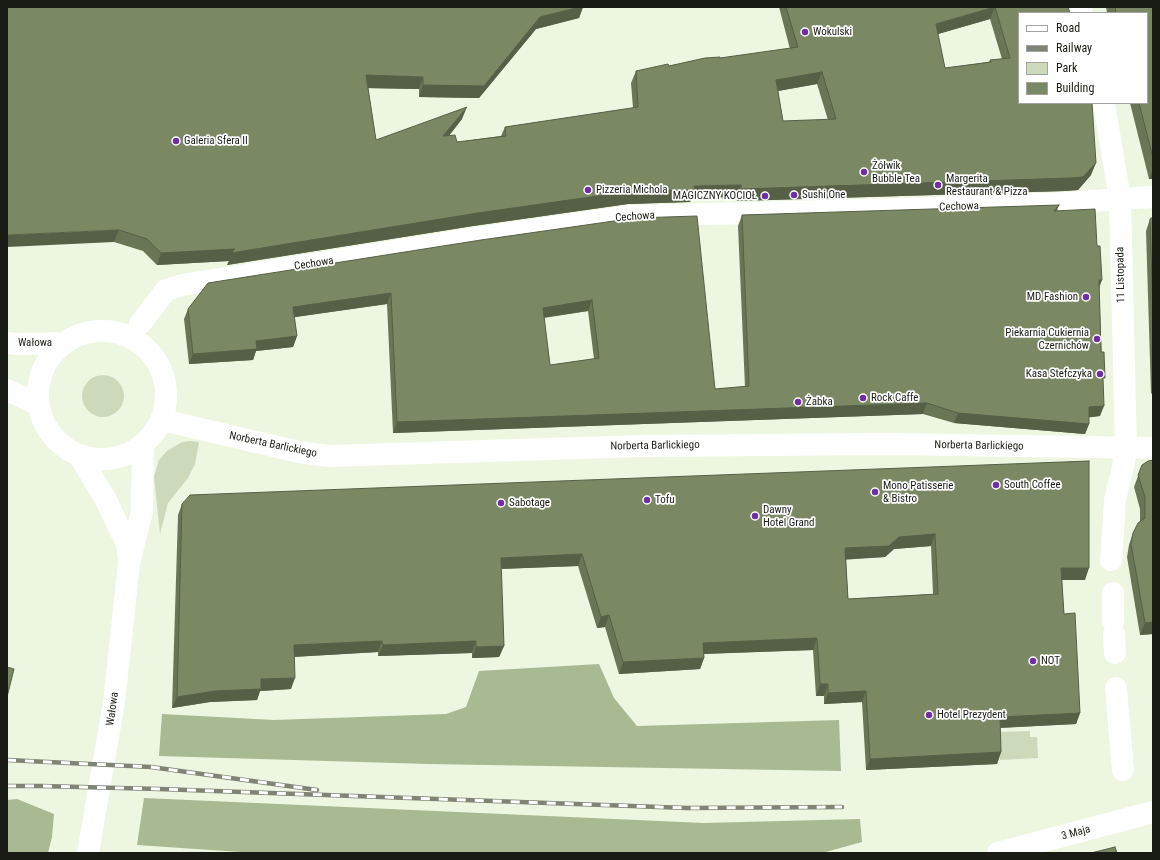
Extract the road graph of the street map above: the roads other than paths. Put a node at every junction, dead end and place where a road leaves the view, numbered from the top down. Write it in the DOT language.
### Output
graph roads {
  1 [pos="1104,104"];
  2 [pos="1153,197"];
  3 [pos="1120,199"];
  4 [pos="140,324"];
  5 [pos="7,343"];
  6 [pos="63,343"];
  7 [pos="7,390"];
  8 [pos="39,405"];
  9 [pos="162,420"];
  10 [pos="142,445"];
  11 [pos="1126,448"];
  12 [pos="1153,448"];
  13 [pos="79,455"];
  14 [pos="129,564"];
  15 [pos="1123,770"];
  16 [pos="1153,812"];
  17 [pos="88,853"];
  18 [pos="998,853"];
  1 -- 3 [label="street, 11 Listopada"];
  2 -- 3 [label="street, Cechowa"];
  3 -- 4 [label="street, Cechowa"];
  3 -- 11 [label="street, 11 Listopada"];
  5 -- 6 [label="street, Wałowa"];
  6 -- 8 [label="street"];
  6 -- 9 [label="street"];
  7 -- 8 [label="street"];
  8 -- 13 [label="street"];
  9 -- 10 [label="street"];
  9 -- 11 [label="street, Norberta Barlickiego"];
  10 -- 13 [label="street"];
  10 -- 14 [label="street, Wałowa"];
  11 -- 12 [label="street, Norberta Barlickiego"];
  11 -- 15 [label="street, 11 Listopada"];
  13 -- 14 [label="street, Wałowa"];
  14 -- 17 [label="street, Wałowa"];
  16 -- 18 [label="street, 3 Maja"];
}
